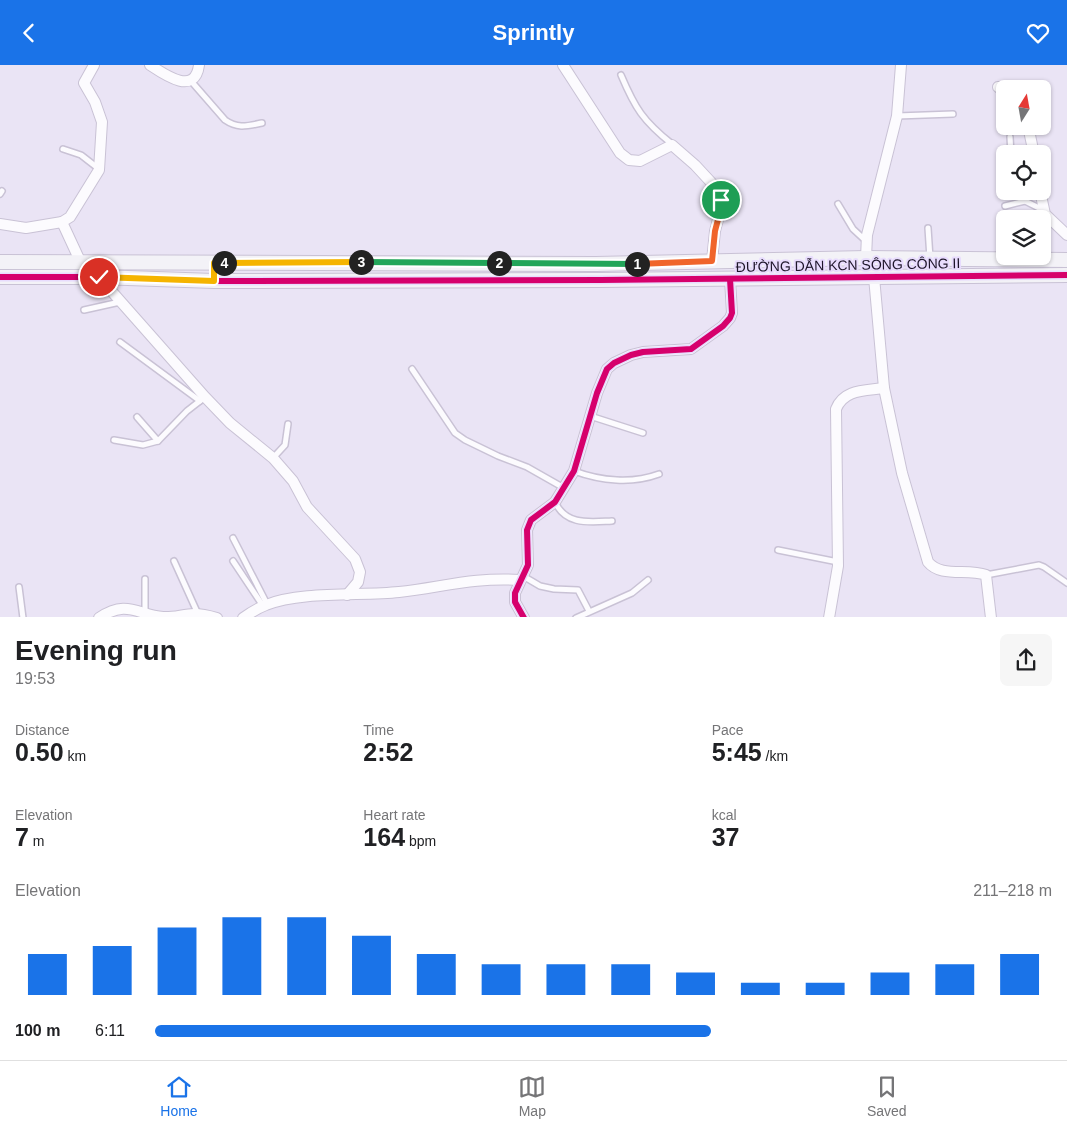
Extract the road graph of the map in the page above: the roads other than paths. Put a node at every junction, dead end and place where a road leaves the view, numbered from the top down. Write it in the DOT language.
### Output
graph roads {
  1 [pos="94,65"];
  2 [pos="150,65"];
  3 [pos="199,65"];
  4 [pos="563,65"];
  5 [pos="901,65"];
  6 [pos="621,75"];
  7 [pos="191,81"];
  8 [pos="952,115"];
  9 [pos="897,116"];
  10 [pos="262,123"];
  11 [pos="1010,137"];
  12 [pos="672,145"];
  13 [pos="1010,145"];
  14 [pos="63,149"];
  15 [pos="99,170"];
  16 [pos="1024,201"];
  17 [pos="838,204"];
  18 [pos="1005,206"];
  19 [pos="1042,210"];
  20 [pos="1051,218"];
  21 [pos="62,222"];
  22 [pos="0,224"];
  23 [pos="928,228"];
  24 [pos="1067,235"];
  25 [pos="867,241"];
  26 [pos="866,258"];
  27 [pos="930,259"];
  28 [pos="996,260"];
  29 [pos="1051,260"];
  30 [pos="1067,260"];
  31 [pos="712,261"];
  32 [pos="0,262"];
  33 [pos="82,263"];
  34 [pos="214,263"];
  35 [pos="1038,265"];
  36 [pos="1038,275"];
  37 [pos="1067,275"];
  38 [pos="0,277"];
  39 [pos="99,277"];
  40 [pos="874,277"];
  41 [pos="730,279"];
  42 [pos="214,281"];
  43 [pos="122,302"];
  44 [pos="84,310"];
  45 [pos="120,342"];
  46 [pos="412,369"];
  47 [pos="884,388"];
  48 [pos="203,399"];
  49 [pos="590,416"];
  50 [pos="137,417"];
  51 [pos="288,424"];
  52 [pos="643,433"];
  53 [pos="114,440"];
  54 [pos="158,441"];
  55 [pos="273,458"];
  56 [pos="574,471"];
  57 [pos="659,474"];
  58 [pos="564,489"];
  59 [pos="555,503"];
  60 [pos="612,521"];
  61 [pos="233,538"];
  62 [pos="778,550"];
  63 [pos="174,561"];
  64 [pos="232,561"];
  65 [pos="838,562"];
  66 [pos="986,575"];
  67 [pos="521,578"];
  68 [pos="144,579"];
  69 [pos="648,580"];
  70 [pos="1067,583"];
  71 [pos="20,587"];
  72 [pos="347,595"];
  73 [pos="265,605"];
  74 [pos="589,611"];
  75 [pos="145,612"];
  76 [pos="198,614"];
  77 [pos="23,617"];
  78 [pos="99,617"];
  79 [pos="217,617"];
  80 [pos="243,617"];
  81 [pos="524,617"];
  82 [pos="576,617"];
  83 [pos="829,617"];
  84 [pos="991,617"];
  1 -- 15 [label="street"];
  2 -- 7 [label="street"];
  3 -- 7 [label="street"];
  4 -- 12 [label="street"];
  5 -- 9 [label="street"];
  6 -- 12 [label="lane"];
  7 -- 10 [label="lane"];
  8 -- 9 [label="lane"];
  9 -- 25 [label="street"];
  11 -- 13 [label="lane"];
  12 -- 31 [label="street"];
  14 -- 15 [label="lane"];
  15 -- 21 [label="street"];
  16 -- 18 [label="lane"];
  16 -- 19 [label="lane"];
  17 -- 25 [label="lane"];
  20 -- 24 [label="street"];
  21 -- 22 [label="street"];
  21 -- 33 [label="street"];
  23 -- 27 [label="lane"];
  25 -- 26 [label="street"];
  26 -- 27 [label="street, ĐƯỜNG DẪN KCN SÔNG CÔNG II"];
  26 -- 31 [label="street, ĐƯỜNG DẪN KCN SÔNG CÔNG II"];
  27 -- 28 [label="street, ĐƯỜNG DẪN KCN SÔNG CÔNG II"];
  29 -- 30 [label="street, ĐƯỜNG DẪN KCN SÔNG CÔNG II"];
  31 -- 34 [label="street, ĐƯỜNG DẪN KCN SÔNG CÔNG II"];
  32 -- 33 [label="street, ĐƯỜNG DẪN KCN SÔNG CÔNG II"];
  33 -- 34 [label="street, ĐƯỜNG DẪN KCN SÔNG CÔNG II"];
  34 -- 42 [label="street"];
  35 -- 36 [label="street"];
  36 -- 37 [label="street, ĐƯỜNG DẪN KCN SÔNG CÔNG II"];
  36 -- 40 [label="street, ĐƯỜNG DẪN KCN SÔNG CÔNG II"];
  38 -- 39 [label="street, ĐƯỜNG DẪN KCN SÔNG CÔNG II"];
  39 -- 42 [label="street, ĐƯỜNG DẪN KCN SÔNG CÔNG II"];
  39 -- 43 [label="street"];
  40 -- 41 [label="street, ĐƯỜNG DẪN KCN SÔNG CÔNG II"];
  40 -- 47 [label="street"];
  41 -- 42 [label="street, ĐƯỜNG DẪN KCN SÔNG CÔNG II"];
  41 -- 49 [label="street"];
  43 -- 44 [label="lane"];
  43 -- 48 [label="street"];
  45 -- 48 [label="lane"];
  46 -- 58 [label="lane"];
  47 -- 65 [label="street"];
  47 -- 66 [label="street"];
  48 -- 54 [label="lane"];
  48 -- 55 [label="street"];
  49 -- 52 [label="lane"];
  49 -- 56 [label="street"];
  50 -- 54 [label="lane"];
  51 -- 55 [label="lane"];
  53 -- 54 [label="lane"];
  55 -- 72 [label="street"];
  56 -- 57 [label="lane"];
  56 -- 58 [label="street"];
  58 -- 59 [label="street"];
  59 -- 60 [label="lane"];
  59 -- 67 [label="street"];
  61 -- 73 [label="lane"];
  62 -- 65 [label="lane"];
  63 -- 76 [label="lane"];
  64 -- 73 [label="lane"];
  65 -- 83 [label="street"];
  66 -- 70 [label="lane"];
  66 -- 84 [label="street"];
  67 -- 72 [label="street"];
  67 -- 74 [label="lane"];
  67 -- 81 [label="street"];
  68 -- 75 [label="lane"];
  69 -- 74 [label="lane"];
  71 -- 77 [label="lane"];
  72 -- 73 [label="street"];
  73 -- 80 [label="street"];
  74 -- 82 [label="lane"];
  75 -- 76 [label="street"];
  75 -- 78 [label="street"];
  76 -- 79 [label="street"];
}
